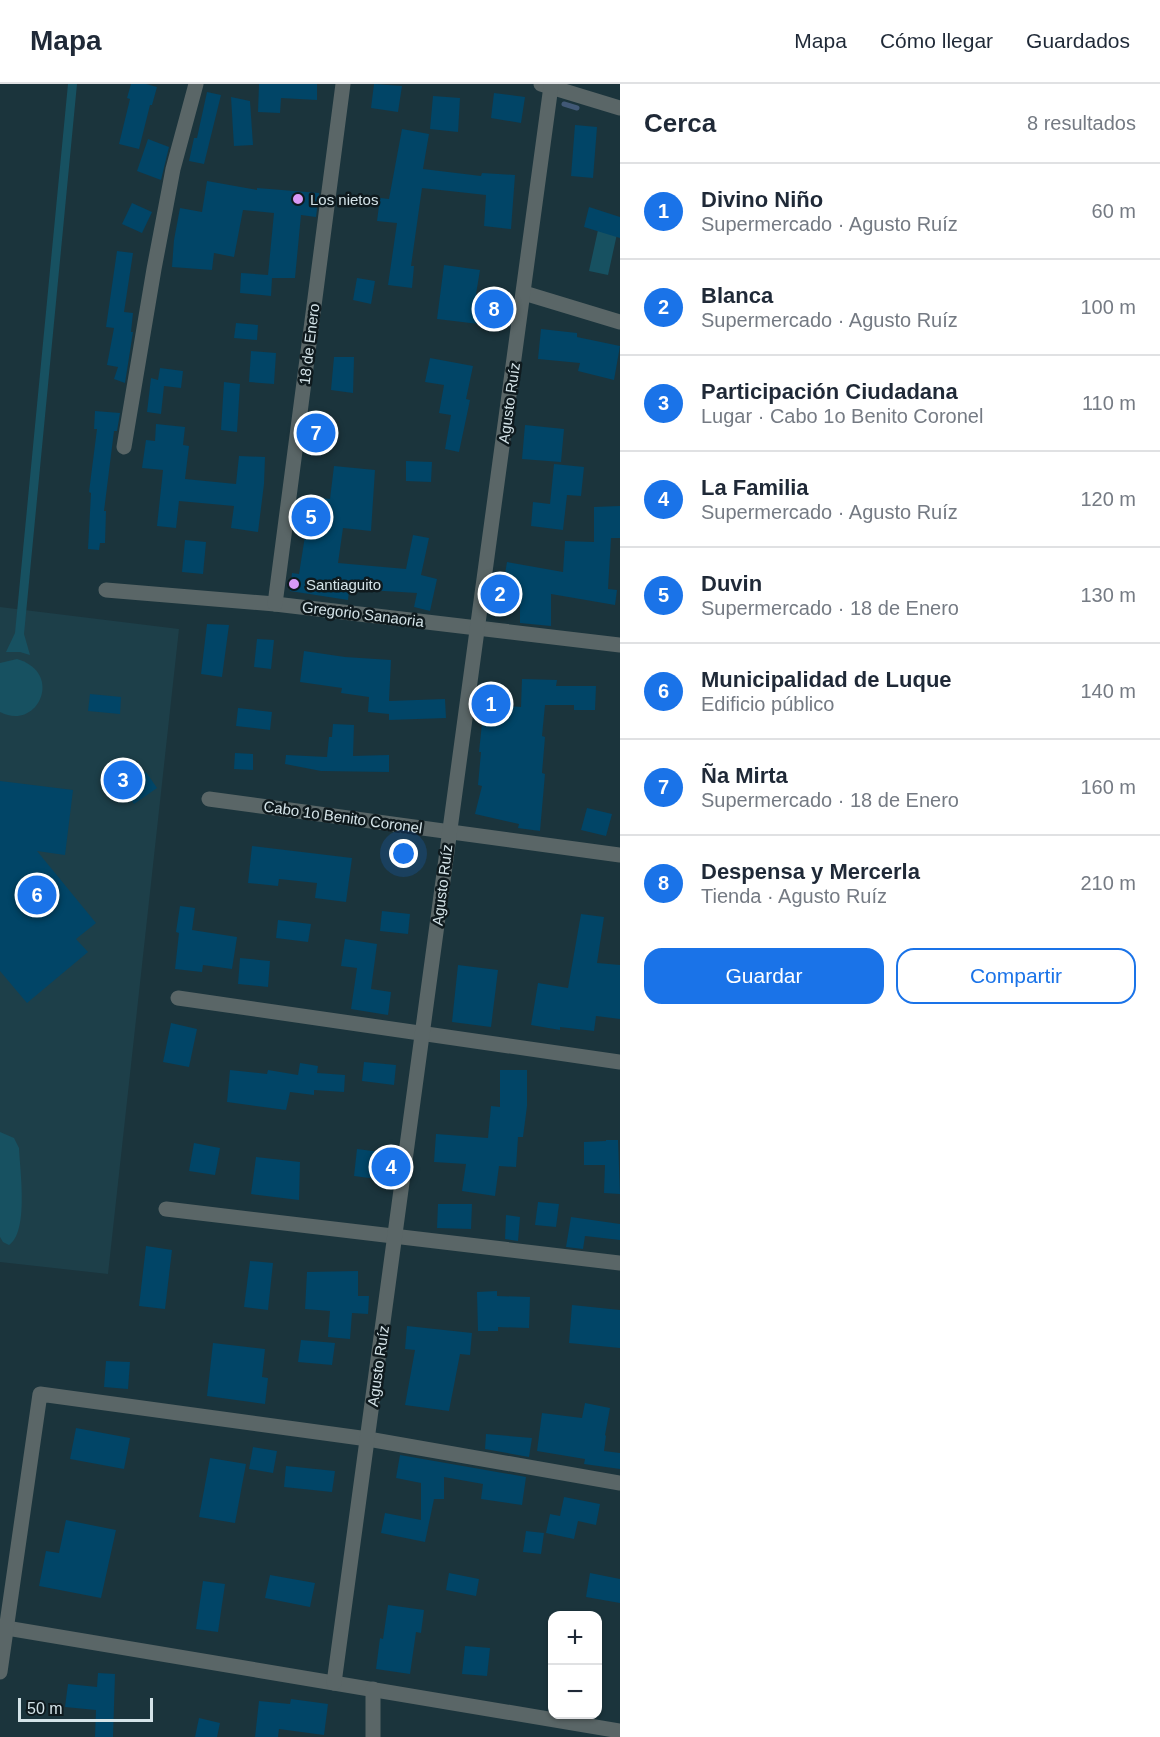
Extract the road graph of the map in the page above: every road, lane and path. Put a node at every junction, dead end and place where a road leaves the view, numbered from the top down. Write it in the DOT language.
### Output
graph roads {
  1 [pos="196,84"];
  2 [pos="343,84"];
  3 [pos="546,85"];
  4 [pos="620,108"];
  5 [pos="524,294"];
  6 [pos="620,322"];
  7 [pos="124,447"];
  8 [pos="106,590"];
  9 [pos="275,604"];
  10 [pos="478,627"];
  11 [pos="620,645"];
  12 [pos="209,799"];
  13 [pos="449,831"];
  14 [pos="620,855"];
  15 [pos="178,998"];
  16 [pos="423,1034"];
  17 [pos="620,1062"];
  18 [pos="166,1209"];
  19 [pos="395,1236"];
  20 [pos="620,1263"];
  21 [pos="368,1439"];
  22 [pos="620,1483"];
  23 [pos="3,1627"];
  24 [pos="0,1672"];
  25 [pos="334,1683"];
  26 [pos="373,1689"];
  27 [pos="620,1731"];
  28 [pos="373,1737"];
  1 -- 7 [label="street"];
  2 -- 9 [label="street, 18 de Enero"];
  3 -- 4 [label="street"];
  3 -- 5 [label="street, Agusto Ruíz"];
  5 -- 6 [label="street"];
  5 -- 10 [label="street, Agusto Ruíz"];
  8 -- 9 [label="street, Gregorio Sanaoria"];
  9 -- 10 [label="street, Gregorio Sanaoria"];
  10 -- 11 [label="street, Gregorio Sanaoria"];
  10 -- 13 [label="street, Agusto Ruíz"];
  12 -- 13 [label="street, Cabo 1o Benito Coronel"];
  13 -- 14 [label="street, Cabo 1o Benito Coronel"];
  13 -- 16 [label="street, Agusto Ruíz"];
  15 -- 16 [label="street"];
  16 -- 17 [label="street"];
  16 -- 19 [label="street, Agusto Ruíz"];
  18 -- 19 [label="street"];
  19 -- 20 [label="street"];
  19 -- 21 [label="street, Agusto Ruíz"];
  21 -- 22 [label="street"];
  21 -- 23 [label="street"];
  21 -- 25 [label="street, Agusto Ruíz"];
  23 -- 24 [label="street"];
  23 -- 25 [label="street"];
  25 -- 26 [label="street"];
  26 -- 27 [label="street"];
  26 -- 28 [label="street"];
}
